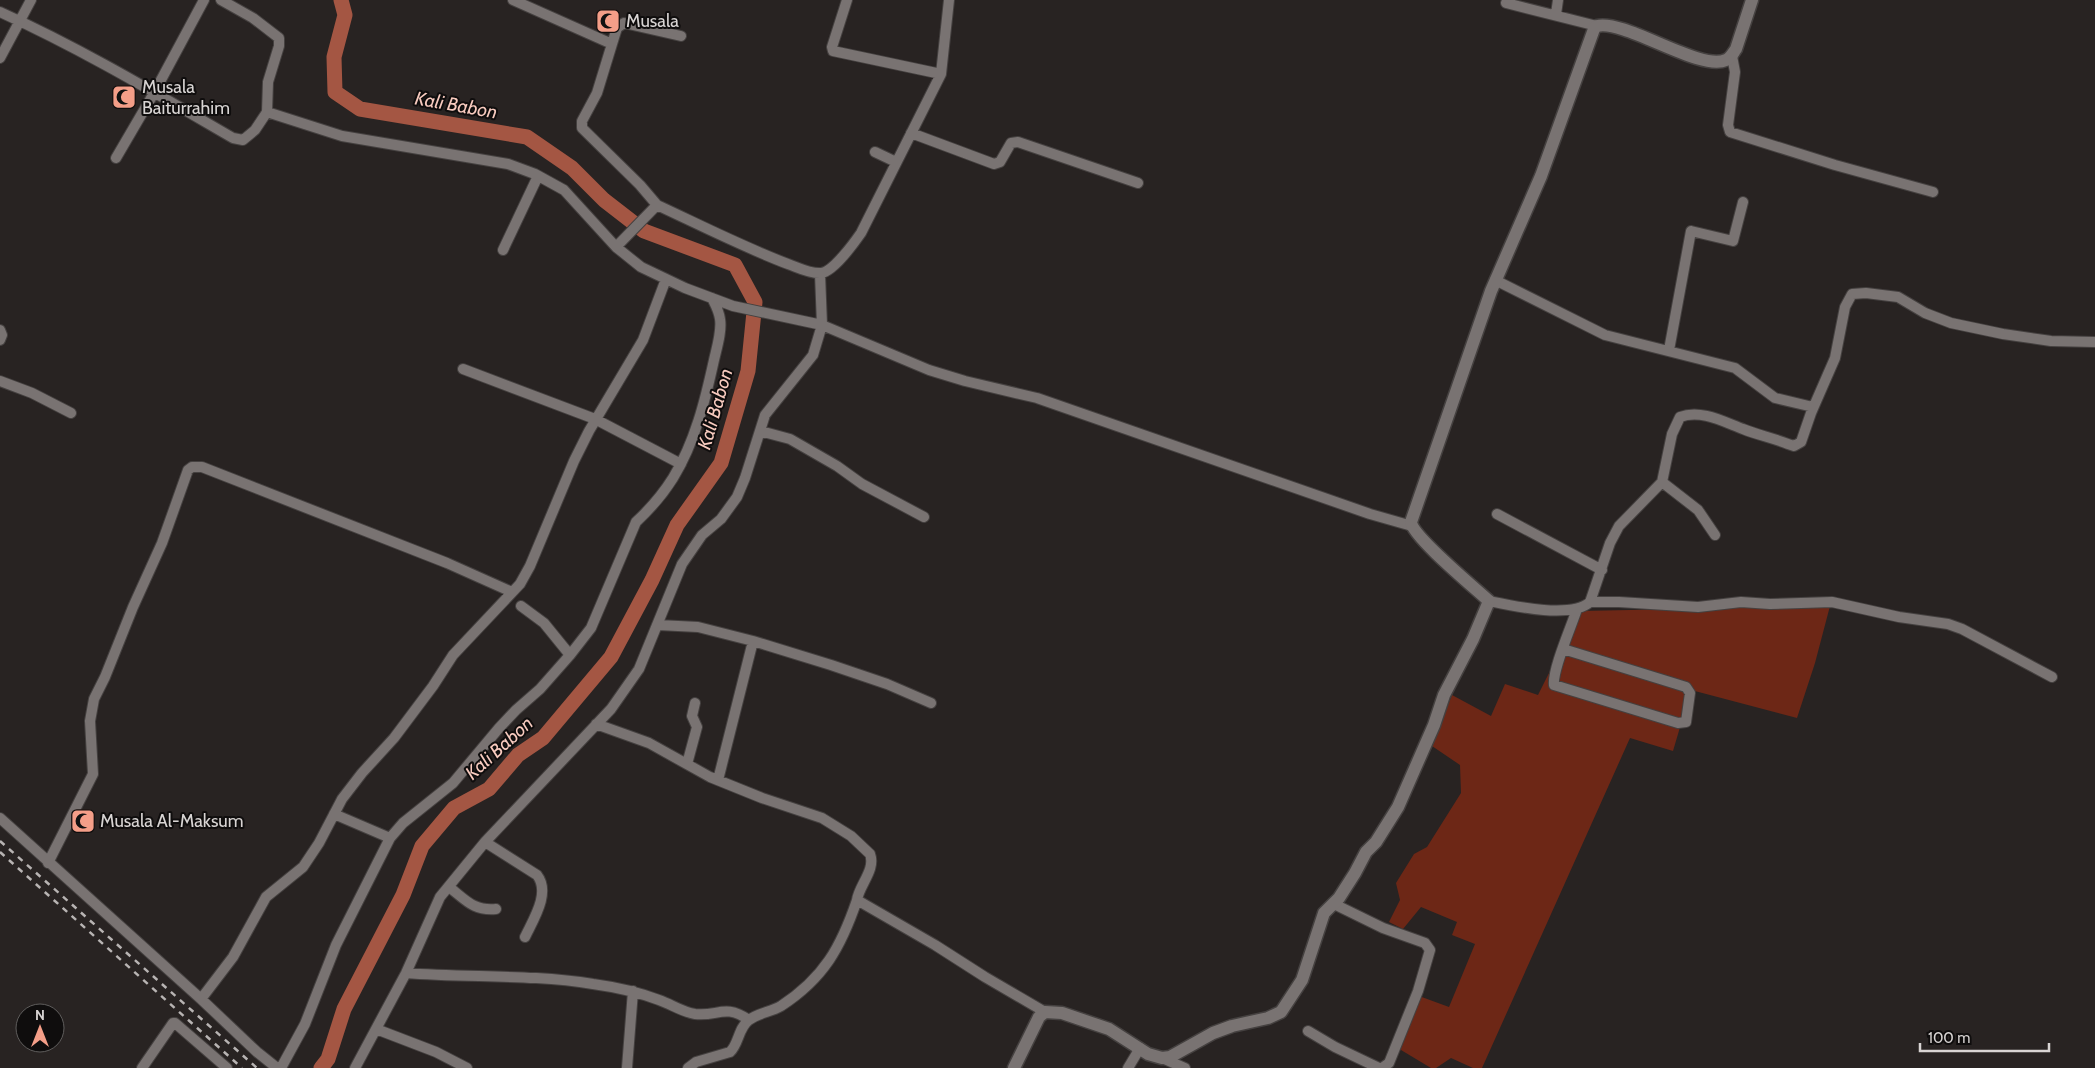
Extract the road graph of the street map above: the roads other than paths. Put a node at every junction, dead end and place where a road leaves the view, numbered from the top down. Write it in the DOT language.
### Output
graph roads {
  1 [pos="31,0"];
  2 [pos="204,0"];
  3 [pos="221,0"];
  4 [pos="513,0"];
  5 [pos="847,0"];
  6 [pos="949,0"];
  7 [pos="1558,0"];
  8 [pos="1752,0"];
  9 [pos="1506,3"];
  10 [pos="0,12"];
  11 [pos="1556,14"];
  12 [pos="20,21"];
  13 [pos="1597,26"];
  14 [pos="681,36"];
  15 [pos="612,44"];
  16 [pos="1732,56"];
  17 [pos="0,58"];
  18 [pos="941,74"];
  19 [pos="154,92"];
  20 [pos="267,112"];
  21 [pos="911,133"];
  22 [pos="875,152"];
  23 [pos="116,158"];
  24 [pos="896,162"];
  25 [pos="538,176"];
  26 [pos="1138,183"];
  27 [pos="1933,192"];
  28 [pos="1743,202"];
  29 [pos="655,207"];
  30 [pos="619,244"];
  31 [pos="503,250"];
  32 [pos="820,274"];
  33 [pos="666,279"];
  34 [pos="1495,280"];
  35 [pos="712,298"];
  36 [pos="822,325"];
  37 [pos="0,330"];
  38 [pos="0,340"];
  39 [pos="2095,342"];
  40 [pos="1669,350"];
  41 [pos="463,369"];
  42 [pos="0,381"];
  43 [pos="1813,407"];
  44 [pos="71,413"];
  45 [pos="595,419"];
  46 [pos="760,431"];
  47 [pos="681,464"];
  48 [pos="1662,482"];
  49 [pos="1497,514"];
  50 [pos="924,517"];
  51 [pos="1412,526"];
  52 [pos="1715,534"];
  53 [pos="1602,570"];
  54 [pos="512,592"];
  55 [pos="1489,601"];
  56 [pos="1590,602"];
  57 [pos="522,606"];
  58 [pos="1577,609"];
  59 [pos="658,625"];
  60 [pos="753,641"];
  61 [pos="1563,649"];
  62 [pos="570,656"];
  63 [pos="2052,677"];
  64 [pos="695,703"];
  65 [pos="931,703"];
  66 [pos="596,724"];
  67 [pos="687,764"];
  68 [pos="718,780"];
  69 [pos="334,814"];
  70 [pos="0,818"];
  71 [pos="390,838"];
  72 [pos="485,842"];
  73 [pos="48,863"];
  74 [pos="449,887"];
  75 [pos="857,900"];
  76 [pos="1334,904"];
  77 [pos="496,909"];
  78 [pos="525,937"];
  79 [pos="406,973"];
  80 [pos="633,991"];
  81 [pos="201,999"];
  82 [pos="1045,1012"];
  83 [pos="749,1020"];
  84 [pos="376,1030"];
  85 [pos="1308,1031"];
  86 [pos="1140,1048"];
  87 [pos="1162,1058"];
  88 [pos="142,1068"];
  89 [pos="227,1068"];
  90 [pos="279,1068"];
  91 [pos="355,1068"];
  92 [pos="467,1068"];
  93 [pos="627,1068"];
  94 [pos="688,1068"];
  95 [pos="1014,1068"];
  96 [pos="1128,1068"];
  97 [pos="1185,1068"];
  98 [pos="1380,1068"];
  1 -- 12 [label="street"];
  2 -- 19 [label="street"];
  3 -- 20 [label="street"];
  4 -- 15 [label="street"];
  5 -- 18 [label="street"];
  6 -- 18 [label="street"];
  7 -- 11 [label="street"];
  8 -- 16 [label="street"];
  9 -- 11 [label="street"];
  10 -- 12 [label="street"];
  11 -- 13 [label="street"];
  12 -- 17 [label="street"];
  12 -- 19 [label="street"];
  13 -- 16 [label="street"];
  13 -- 34 [label="street"];
  14 -- 15 [label="street"];
  15 -- 29 [label="street"];
  16 -- 27 [label="street"];
  18 -- 21 [label="street"];
  19 -- 20 [label="street"];
  19 -- 23 [label="street"];
  20 -- 25 [label="street"];
  21 -- 24 [label="street"];
  21 -- 26 [label="street"];
  22 -- 24 [label="street"];
  24 -- 32 [label="street"];
  25 -- 30 [label="street"];
  25 -- 31 [label="street"];
  28 -- 40 [label="street"];
  29 -- 30 [label="street"];
  29 -- 32 [label="street"];
  30 -- 33 [label="street"];
  32 -- 36 [label="street"];
  33 -- 35 [label="street"];
  33 -- 45 [label="street"];
  34 -- 40 [label="street"];
  34 -- 51 [label="street"];
  35 -- 36 [label="street"];
  35 -- 47 [label="street"];
  36 -- 46 [label="street"];
  36 -- 51 [label="street"];
  37 -- 38 [label="street"];
  39 -- 43 [label="street"];
  40 -- 43 [label="street"];
  41 -- 45 [label="street"];
  42 -- 44 [label="street"];
  43 -- 48 [label="street"];
  45 -- 47 [label="street"];
  45 -- 54 [label="street"];
  46 -- 50 [label="street"];
  46 -- 59 [label="street"];
  47 -- 62 [label="street"];
  48 -- 52 [label="street"];
  48 -- 53 [label="street"];
  49 -- 53 [label="street"];
  51 -- 55 [label="street"];
  53 -- 56 [label="street"];
  54 -- 69 [label="street"];
  54 -- 73 [label="street"];
  55 -- 58 [label="street"];
  55 -- 76 [label="street"];
  56 -- 58 [label="street"];
  56 -- 63 [label="street"];
  57 -- 62 [label="street"];
  58 -- 61 [label="street"];
  59 -- 60 [label="street"];
  59 -- 66 [label="street"];
  60 -- 65 [label="street"];
  60 -- 68 [label="street"];
  61 -- 61 [label="street"];
  62 -- 71 [label="street"];
  64 -- 67 [label="street"];
  66 -- 67 [label="street"];
  66 -- 72 [label="street"];
  67 -- 68 [label="street"];
  68 -- 75 [label="street"];
  69 -- 71 [label="street"];
  69 -- 81 [label="street"];
  70 -- 73 [label="street"];
  71 -- 90 [label="street"];
  72 -- 74 [label="street"];
  72 -- 78 [label="street"];
  73 -- 81 [label="street"];
  74 -- 77 [label="street"];
  74 -- 79 [label="street"];
  75 -- 82 [label="street"];
  75 -- 83 [label="street"];
  76 -- 87 [label="street"];
  76 -- 98 [label="street"];
  79 -- 80 [label="street"];
  79 -- 84 [label="street"];
  80 -- 83 [label="street"];
  80 -- 93 [label="street"];
  81 -- 90 [label="street"];
  82 -- 86 [label="street"];
  82 -- 95 [label="street"];
  83 -- 94 [label="street"];
  84 -- 91 [label="street"];
  84 -- 92 [label="street"];
  85 -- 98 [label="street"];
  86 -- 87 [label="street"];
  86 -- 96 [label="street"];
  87 -- 97 [label="street"];
  88 -- 89 [label="street"];
}
